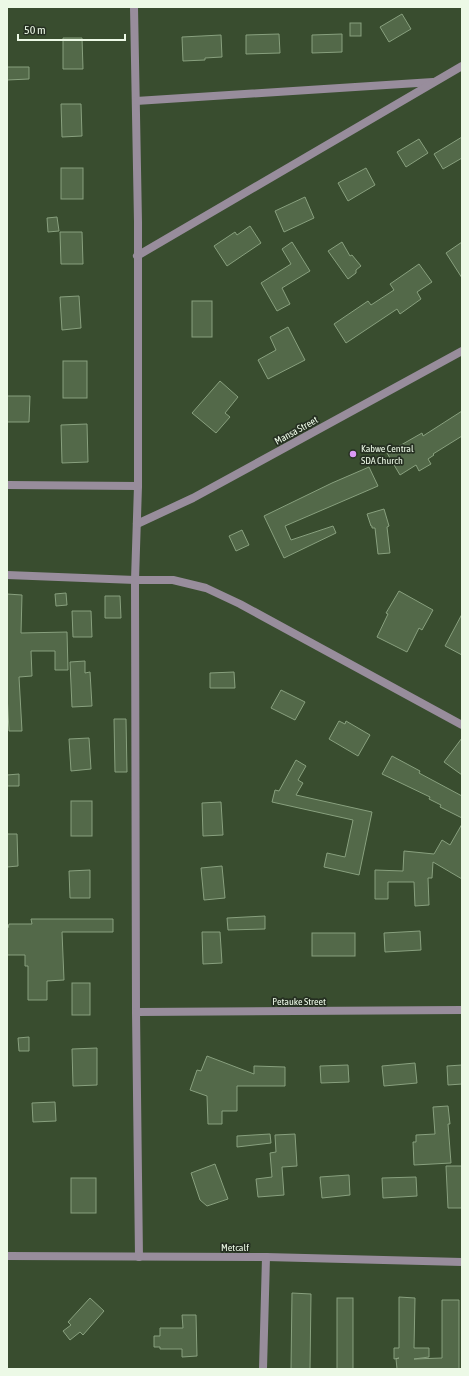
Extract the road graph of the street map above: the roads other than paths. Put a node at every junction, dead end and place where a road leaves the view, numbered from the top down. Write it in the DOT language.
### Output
graph roads {
  1 [pos="134,7"];
  2 [pos="462,66"];
  3 [pos="434,82"];
  4 [pos="136,101"];
  5 [pos="137,256"];
  6 [pos="462,351"];
  7 [pos="7,485"];
  8 [pos="138,486"];
  9 [pos="137,524"];
  10 [pos="7,575"];
  11 [pos="135,580"];
  12 [pos="462,725"];
  13 [pos="462,1010"];
  14 [pos="136,1012"];
  15 [pos="7,1256"];
  16 [pos="139,1257"];
  17 [pos="266,1257"];
  18 [pos="462,1262"];
  19 [pos="263,1369"];
  1 -- 4 [label="street"];
  2 -- 3 [label="street"];
  3 -- 4 [label="street"];
  3 -- 5 [label="street"];
  4 -- 5 [label="street"];
  5 -- 8 [label="street"];
  6 -- 9 [label="street, Mansa Street"];
  7 -- 8 [label="street"];
  8 -- 9 [label="street"];
  9 -- 11 [label="street"];
  10 -- 11 [label="street"];
  11 -- 12 [label="street"];
  11 -- 14 [label="street"];
  13 -- 14 [label="street, Petauke Street"];
  14 -- 16 [label="street"];
  15 -- 16 [label="street, Metcalf"];
  16 -- 17 [label="street, Metcalf"];
  17 -- 18 [label="street, Metcalf"];
  17 -- 19 [label="street"];
}
